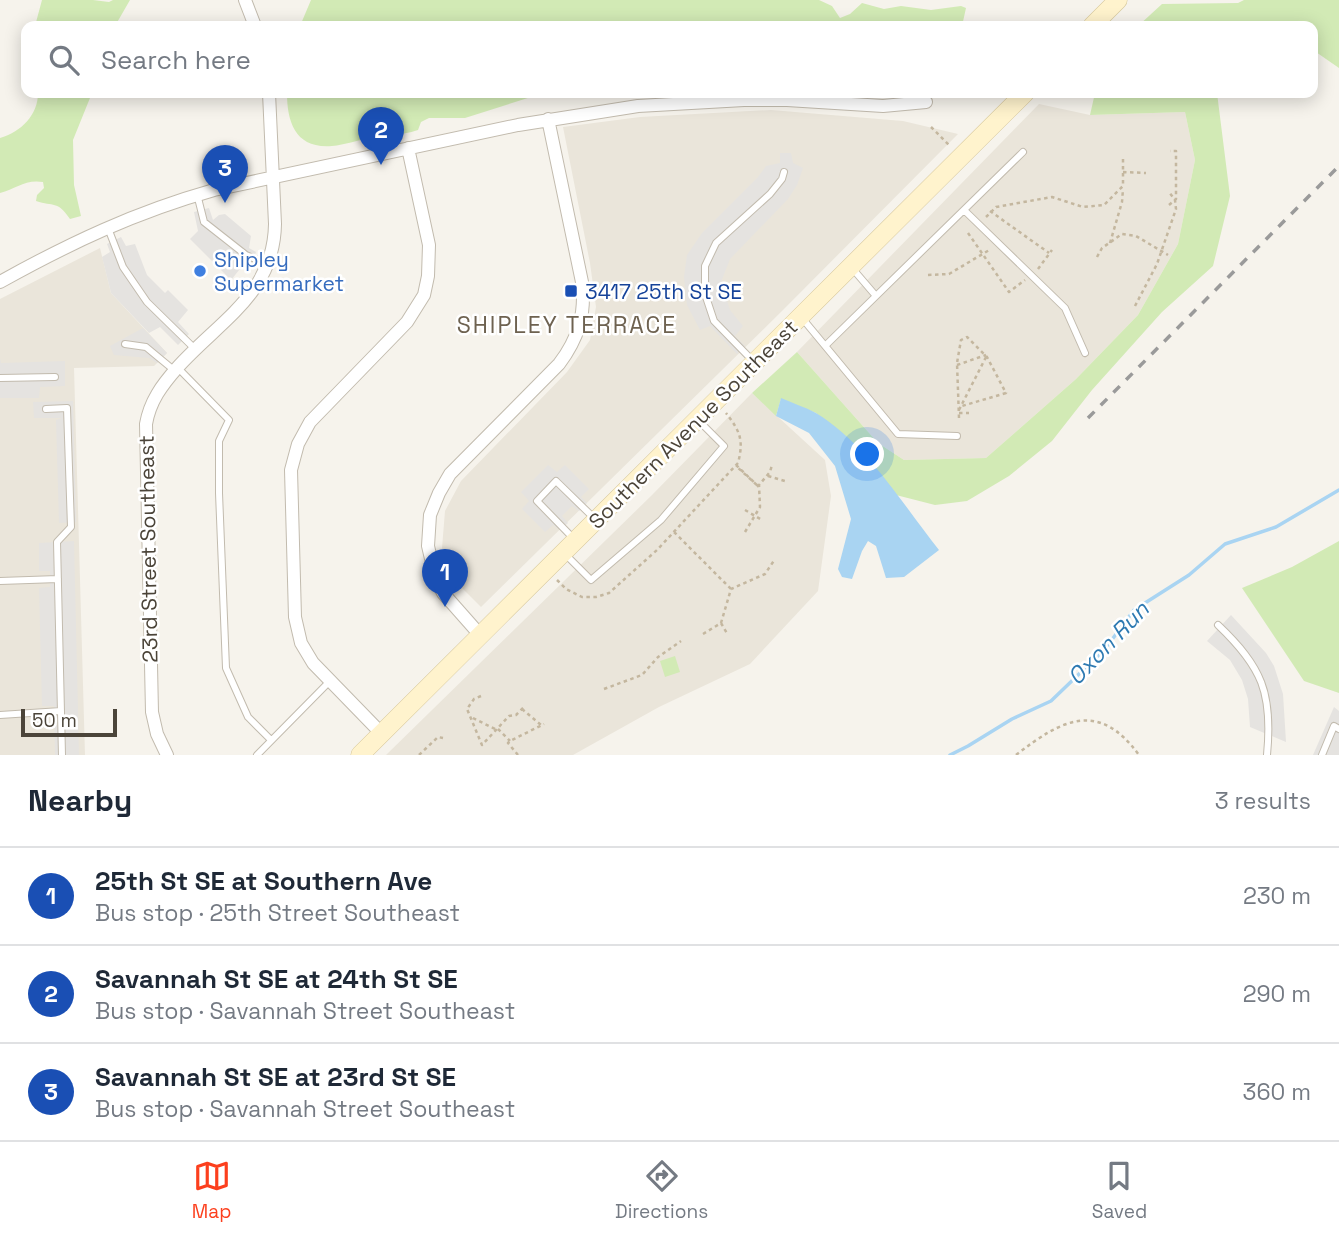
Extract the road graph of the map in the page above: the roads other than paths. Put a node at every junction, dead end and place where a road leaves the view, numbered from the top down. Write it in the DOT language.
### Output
graph roads {
  1 [pos="245,0"];
  2 [pos="1118,0"];
  3 [pos="253,21"];
  4 [pos="1097,21"];
  5 [pos="269,98"];
  6 [pos="1020,98"];
  7 [pos="926,102"];
  8 [pos="548,119"];
  9 [pos="408,148"];
  10 [pos="1023,152"];
  11 [pos="785,172"];
  12 [pos="274,178"];
  13 [pos="197,194"];
  14 [pos="964,210"];
  15 [pos="108,226"];
  16 [pos="269,265"];
  17 [pos="851,267"];
  18 [pos="0,282"];
  19 [pos="876,296"];
  20 [pos="800,317"];
  21 [pos="125,344"];
  22 [pos="826,345"];
  23 [pos="195,349"];
  24 [pos="1085,353"];
  25 [pos="754,363"];
  26 [pos="176,369"];
  27 [pos="55,377"];
  28 [pos="0,378"];
  29 [pos="46,409"];
  30 [pos="697,419"];
  31 [pos="957,436"];
  32 [pos="596,520"];
  33 [pos="570,547"];
  34 [pos="58,579"];
  35 [pos="0,581"];
  36 [pos="1218,625"];
  37 [pos="481,636"];
  38 [pos="330,681"];
  39 [pos="61,711"];
  40 [pos="0,715"];
  41 [pos="1339,729"];
  42 [pos="382,734"];
  43 [pos="271,740"];
  44 [pos="62,755"];
  45 [pos="167,755"];
  46 [pos="257,755"];
  47 [pos="360,755"];
  48 [pos="1267,755"];
  49 [pos="1322,755"];
  1 -- 3 [label="street"];
  2 -- 4 [label="main road"];
  5 -- 12 [label="street, 23rd Street Southeast"];
  6 -- 17 [label="main road, Southern Avenue Southeast"];
  7 -- 8 [label="street"];
  8 -- 9 [label="street"];
  8 -- 37 [label="street"];
  9 -- 12 [label="street"];
  9 -- 38 [label="street"];
  10 -- 14 [label="lane"];
  11 -- 25 [label="lane"];
  12 -- 13 [label="street"];
  12 -- 16 [label="street, 23rd Street Southeast"];
  13 -- 15 [label="street"];
  13 -- 16 [label="lane"];
  14 -- 19 [label="lane"];
  14 -- 24 [label="lane"];
  15 -- 18 [label="street"];
  15 -- 23 [label="lane"];
  16 -- 23 [label="street, 23rd Street Southeast"];
  17 -- 19 [label="lane"];
  17 -- 20 [label="main road, Southern Avenue Southeast"];
  19 -- 22 [label="lane"];
  20 -- 22 [label="lane"];
  20 -- 25 [label="main road, Southern Avenue Southeast"];
  21 -- 26 [label="lane"];
  22 -- 31 [label="lane"];
  23 -- 26 [label="street, 23rd Street Southeast"];
  25 -- 30 [label="main road, Southern Avenue Southeast"];
  26 -- 43 [label="lane"];
  26 -- 45 [label="street, 23rd Street Southeast"];
  27 -- 28 [label="lane"];
  29 -- 34 [label="lane"];
  30 -- 32 [label="main road, Southern Avenue Southeast"];
  30 -- 33 [label="lane"];
  32 -- 33 [label="main road, Southern Avenue Southeast"];
  32 -- 33 [label="lane"];
  33 -- 37 [label="main road, Southern Avenue Southeast"];
  34 -- 35 [label="lane"];
  34 -- 39 [label="lane"];
  36 -- 48 [label="lane"];
  37 -- 42 [label="main road, Southern Avenue Southeast"];
  38 -- 42 [label="street"];
  38 -- 43 [label="lane"];
  39 -- 40 [label="lane"];
  39 -- 44 [label="lane"];
  41 -- 49 [label="lane"];
  42 -- 47 [label="main road, Southern Avenue Southeast"];
  43 -- 46 [label="lane"];
}
